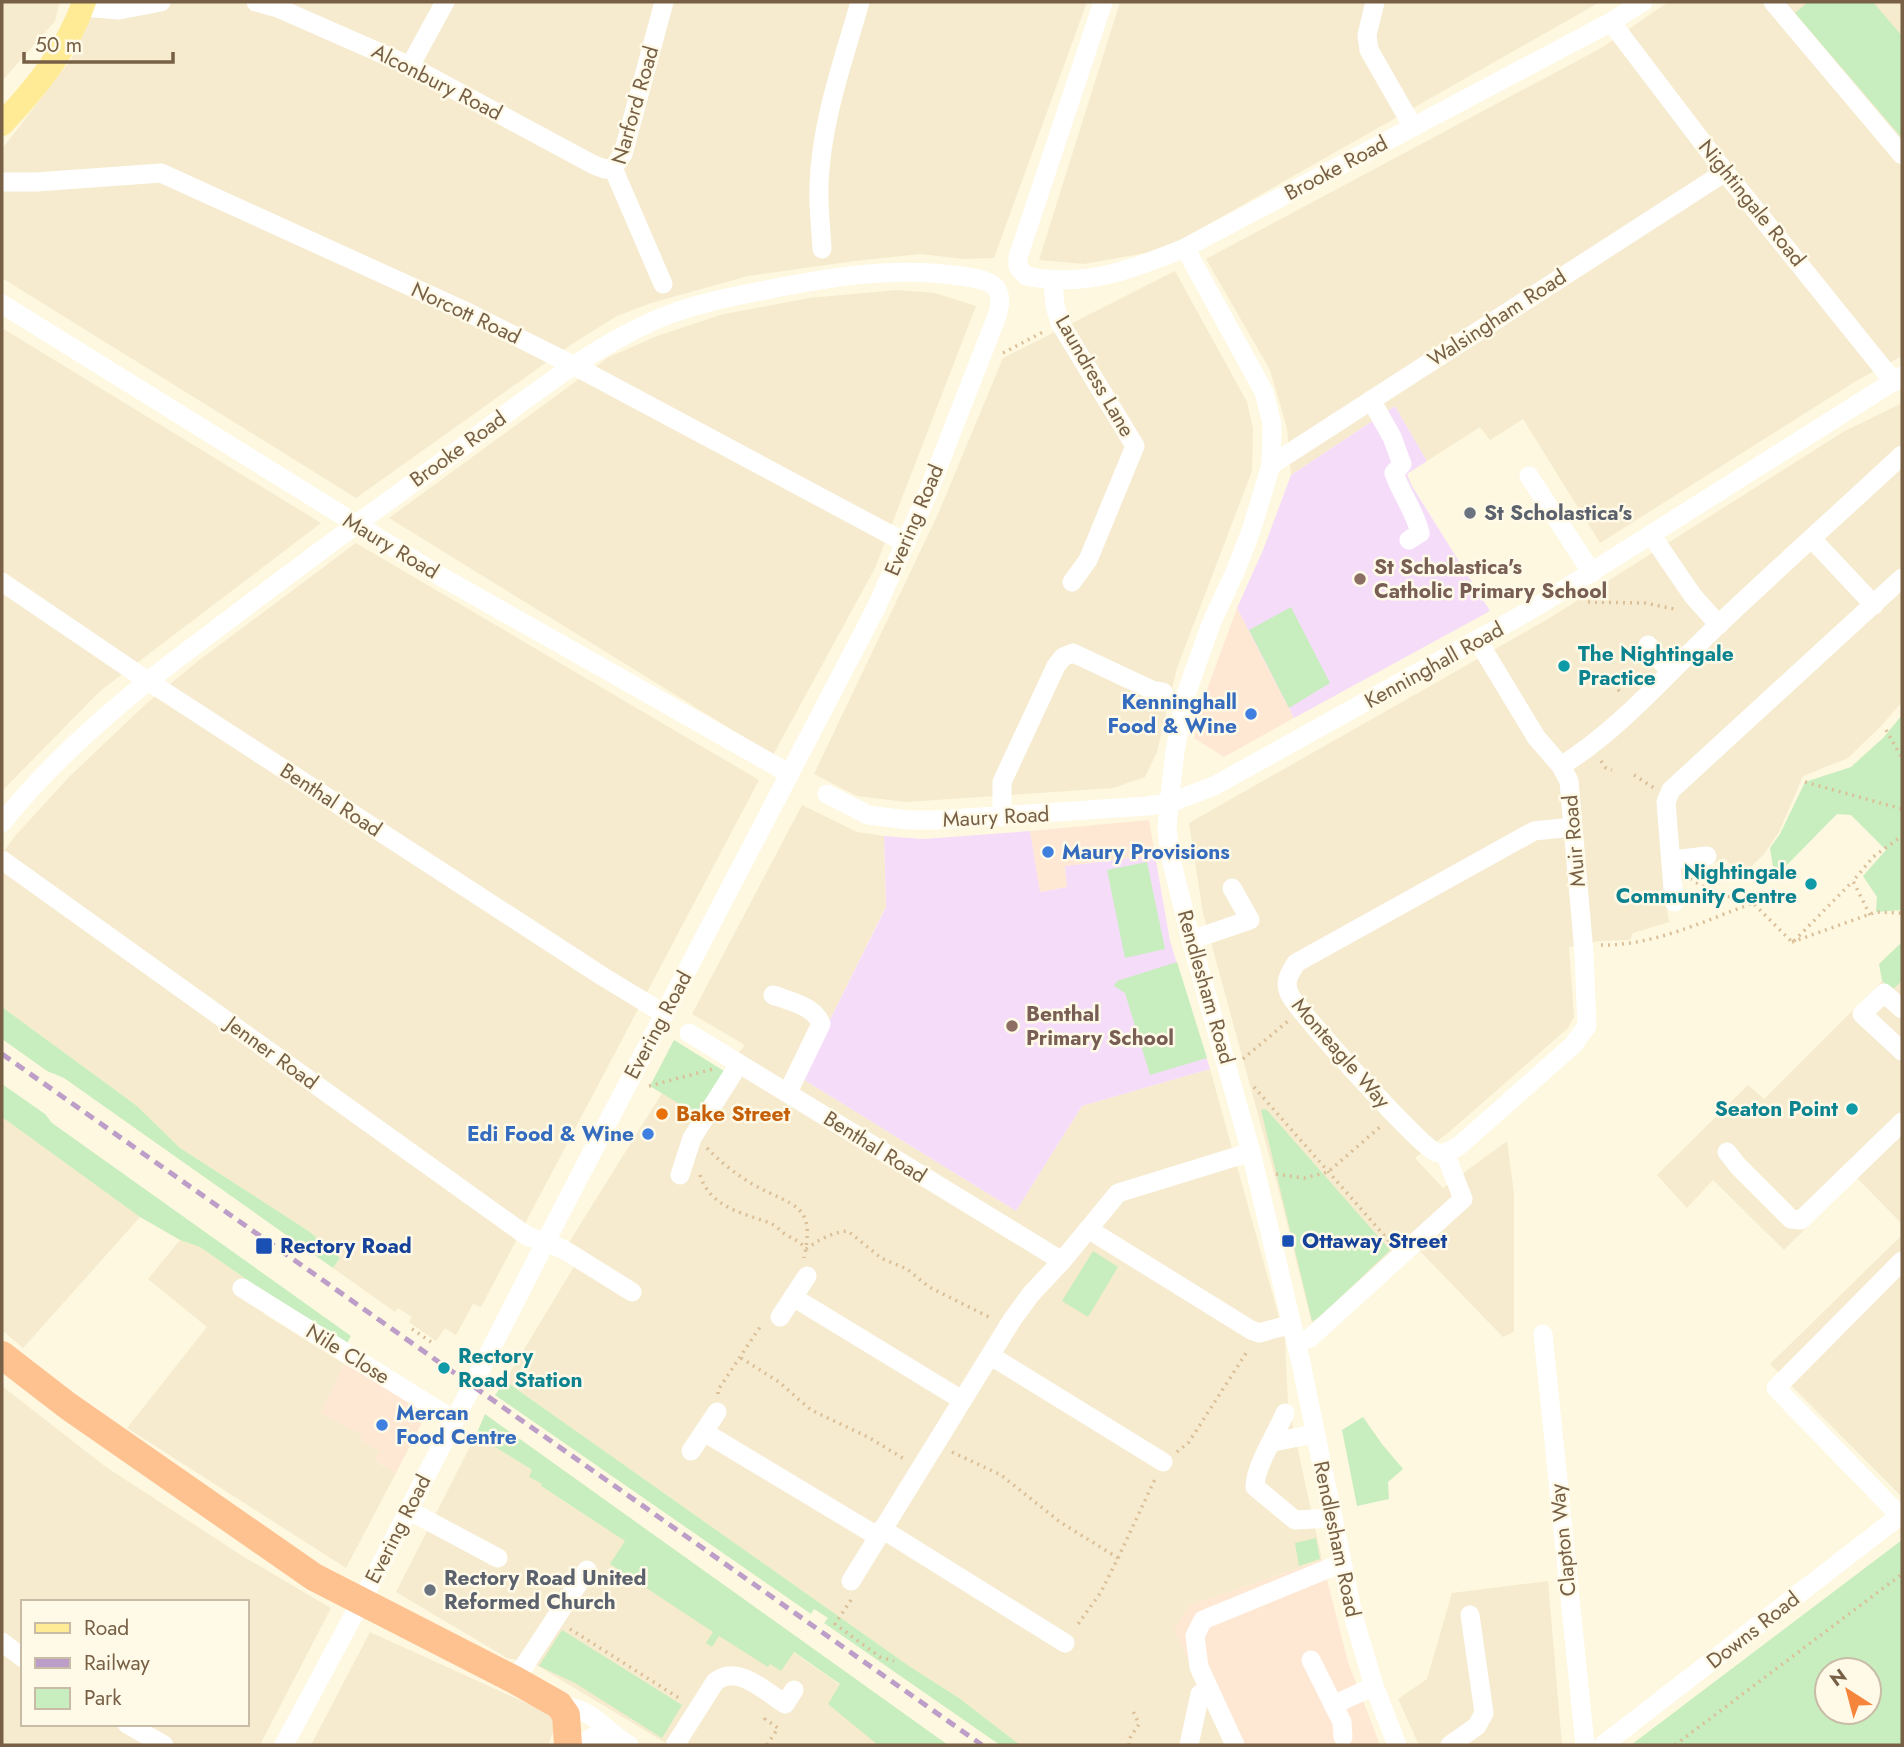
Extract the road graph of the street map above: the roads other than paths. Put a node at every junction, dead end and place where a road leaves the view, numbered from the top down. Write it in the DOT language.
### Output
graph roads {
  1 [pos="161,2"];
  2 [pos="256,2"];
  3 [pos="445,2"];
  4 [pos="664,2"];
  5 [pos="860,2"];
  6 [pos="1103,2"];
  7 [pos="1375,2"];
  8 [pos="1643,2"];
  9 [pos="1773,2"];
  10 [pos="83,5"];
  11 [pos="1611,22"];
  12 [pos="410,66"];
  13 [pos="2,124"];
  14 [pos="1413,127"];
  15 [pos="1902,155"];
  16 [pos="613,168"];
  17 [pos="1725,172"];
  18 [pos="2,182"];
  19 [pos="1185,247"];
  20 [pos="822,249"];
  21 [pos="1053,281"];
  22 [pos="663,284"];
  23 [pos="999,292"];
  24 [pos="2,304"];
  25 [pos="573,366"];
  26 [pos="1898,379"];
  27 [pos="1371,401"];
  28 [pos="1902,455"];
  29 [pos="1270,465"];
  30 [pos="1529,476"];
  31 [pos="356,524"];
  32 [pos="1652,536"];
  33 [pos="1812,539"];
  34 [pos="1409,540"];
  35 [pos="906,543"];
  36 [pos="1592,573"];
  37 [pos="1902,578"];
  38 [pos="2,582"];
  39 [pos="1072,582"];
  40 [pos="1874,605"];
  41 [pos="1719,625"];
  42 [pos="1478,641"];
  43 [pos="1648,645"];
  44 [pos="1670,672"];
  45 [pos="148,681"];
  46 [pos="1163,692"];
  47 [pos="1561,766"];
  48 [pos="790,774"];
  49 [pos="828,794"];
  50 [pos="1169,803"];
  51 [pos="1002,817"];
  52 [pos="2,823"];
  53 [pos="1573,827"];
  54 [pos="1707,856"];
  55 [pos="2,860"];
  56 [pos="1672,864"];
  57 [pos="1232,888"];
  58 [pos="1674,902"];
  59 [pos="1191,940"];
  60 [pos="773,995"];
  61 [pos="1902,1009"];
  62 [pos="663,1013"];
  63 [pos="689,1033"];
  64 [pos="1902,1051"];
  65 [pos="739,1064"];
  66 [pos="788,1092"];
  67 [pos="1902,1122"];
  68 [pos="1251,1152"];
  69 [pos="1727,1152"];
  70 [pos="1445,1153"];
  71 [pos="690,1172"];
  72 [pos="1088,1229"];
  73 [pos="545,1243"];
  74 [pos="1062,1261"];
  75 [pos="1902,1261"];
  76 [pos="803,1270"];
  77 [pos="242,1288"];
  78 [pos="632,1292"];
  79 [pos="793,1297"];
  80 [pos="772,1319"];
  81 [pos="1294,1333"];
  82 [pos="1544,1334"];
  83 [pos="2,1355"];
  84 [pos="991,1356"];
  85 [pos="962,1400"];
  86 [pos="717,1412"];
  87 [pos="1285,1413"];
  88 [pos="457,1414"];
  89 [pos="704,1432"];
  90 [pos="1314,1434"];
  91 [pos="1273,1441"];
  92 [pos="691,1451"];
  93 [pos="1163,1462"];
  94 [pos="408,1510"];
  95 [pos="1901,1515"];
  96 [pos="1333,1518"];
  97 [pos="880,1533"];
  98 [pos="498,1558"];
  99 [pos="1342,1563"];
  100 [pos="586,1570"];
  101 [pos="851,1581"];
  102 [pos="361,1602"];
  103 [pos="1471,1615"];
  104 [pos="2,1642"];
  105 [pos="1065,1643"];
  106 [pos="21,1656"];
  107 [pos="1311,1660"];
  108 [pos="515,1679"];
  109 [pos="1374,1686"];
  110 [pos="1200,1694"];
  111 [pos="786,1695"];
  112 [pos="1333,1704"];
  113 [pos="559,1705"];
  114 [pos="131,1726"];
  115 [pos="1343,1737"];
  116 [pos="621,1740"];
  117 [pos="164,1745"];
  118 [pos="284,1745"];
  119 [pos="568,1745"];
  120 [pos="579,1745"];
  121 [pos="675,1745"];
  122 [pos="1189,1745"];
  123 [pos="1235,1745"];
  124 [pos="1397,1745"];
  125 [pos="1450,1745"];
  126 [pos="1585,1745"];
  127 [pos="1603,1745"];
  1 -- 10 [label="street"];
  2 -- 12 [label="street, Alconbury Road"];
  3 -- 12 [label="street"];
  4 -- 16 [label="street, Narford Road"];
  5 -- 20 [label="street"];
  6 -- 21 [label="street, Brooke Road"];
  7 -- 14 [label="street"];
  8 -- 11 [label="street, Brooke Road"];
  9 -- 15 [label="street"];
  10 -- 13 [label="main road"];
  11 -- 14 [label="street, Brooke Road"];
  11 -- 17 [label="street, Nightingale Road"];
  12 -- 16 [label="street, Alconbury Road"];
  14 -- 19 [label="street, Brooke Road"];
  16 -- 22 [label="street, Narford Road"];
  17 -- 26 [label="street, Nightingale Road"];
  17 -- 27 [label="street, Walsingham Road"];
  18 -- 25 [label="street, Norcott Road"];
  19 -- 21 [label="street, Brooke Road"];
  19 -- 29 [label="street, Rendlesham Road"];
  21 -- 39 [label="street, Laundress Lane"];
  23 -- 25 [label="street, Brooke Road"];
  23 -- 35 [label="street, Evering Road"];
  24 -- 31 [label="street, Maury Road"];
  25 -- 31 [label="street, Brooke Road"];
  25 -- 35 [label="street, Norcott Road"];
  26 -- 32 [label="street, Kenninghall Road"];
  27 -- 29 [label="street, Walsingham Road"];
  27 -- 34 [label="street"];
  28 -- 33 [label="street"];
  29 -- 50 [label="street, Rendlesham Road"];
  30 -- 36 [label="street"];
  31 -- 45 [label="street, Brooke Road"];
  31 -- 48 [label="street, Maury Road"];
  32 -- 36 [label="street, Kenninghall Road"];
  32 -- 41 [label="street"];
  33 -- 40 [label="street"];
  33 -- 41 [label="street"];
  35 -- 48 [label="street, Evering Road"];
  36 -- 42 [label="street, Kenninghall Road"];
  37 -- 40 [label="street"];
  38 -- 45 [label="street, Benthal Road"];
  40 -- 56 [label="street"];
  41 -- 44 [label="street"];
  42 -- 47 [label="street, Muir Road"];
  42 -- 50 [label="street, Kenninghall Road"];
  43 -- 44 [label="street"];
  44 -- 47 [label="street"];
  45 -- 52 [label="street, Brooke Road"];
  45 -- 62 [label="street, Benthal Road"];
  46 -- 51 [label="street"];
  47 -- 53 [label="street, Muir Road"];
  48 -- 62 [label="street, Evering Road"];
  49 -- 51 [label="street, Maury Road"];
  50 -- 51 [label="street, Maury Road"];
  50 -- 59 [label="street, Rendlesham Road"];
  53 -- 70 [label="street, Muir Road"];
  53 -- 70 [label="street, Monteagle Way"];
  54 -- 56 [label="street"];
  55 -- 73 [label="street, Jenner Road"];
  56 -- 58 [label="street"];
  57 -- 59 [label="street"];
  59 -- 68 [label="street, Rendlesham Road"];
  60 -- 66 [label="street"];
  61 -- 64 [label="street"];
  62 -- 73 [label="street, Evering Road"];
  63 -- 65 [label="street, Benthal Road"];
  65 -- 66 [label="street, Benthal Road"];
  65 -- 71 [label="street"];
  66 -- 74 [label="street, Benthal Road"];
  67 -- 69 [label="street"];
  68 -- 72 [label="street"];
  68 -- 81 [label="street, Rendlesham Road"];
  70 -- 81 [label="street"];
  72 -- 74 [label="street"];
  72 -- 81 [label="street"];
  73 -- 78 [label="street, Jenner Road"];
  73 -- 88 [label="street, Evering Road"];
  74 -- 84 [label="street"];
  75 -- 95 [label="street"];
  76 -- 79 [label="street"];
  77 -- 88 [label="street, Nile Close"];
  79 -- 80 [label="street"];
  79 -- 85 [label="street"];
  81 -- 90 [label="street, Rendlesham Road"];
  82 -- 126 [label="street, Clapton Way"];
  83 -- 102 [label="highway"];
  84 -- 85 [label="street"];
  84 -- 93 [label="street"];
  85 -- 97 [label="street"];
  86 -- 89 [label="street"];
  87 -- 91 [label="street"];
  88 -- 94 [label="street, Evering Road"];
  89 -- 92 [label="street"];
  89 -- 97 [label="street"];
  90 -- 91 [label="street"];
  90 -- 96 [label="street, Rendlesham Road"];
  91 -- 96 [label="street"];
  94 -- 98 [label="street"];
  94 -- 102 [label="street, Evering Road"];
  95 -- 127 [label="street, Downs Road"];
  96 -- 99 [label="street, Rendlesham Road"];
  97 -- 101 [label="street"];
  97 -- 105 [label="street"];
  99 -- 109 [label="street, Rendlesham Road"];
  99 -- 123 [label="street"];
  100 -- 108 [label="street"];
  102 -- 108 [label="highway"];
  102 -- 118 [label="street, Evering Road"];
  103 -- 125 [label="street"];
  104 -- 106 [label="street"];
  107 -- 112 [label="street"];
  108 -- 113 [label="highway"];
  109 -- 112 [label="street"];
  109 -- 124 [label="street, Rendlesham Road"];
  110 -- 122 [label="street"];
  111 -- 121 [label="street"];
  112 -- 115 [label="street"];
  113 -- 116 [label="street"];
  113 -- 119 [label="highway"];
  114 -- 117 [label="street"];
  116 -- 120 [label="street"];
}
